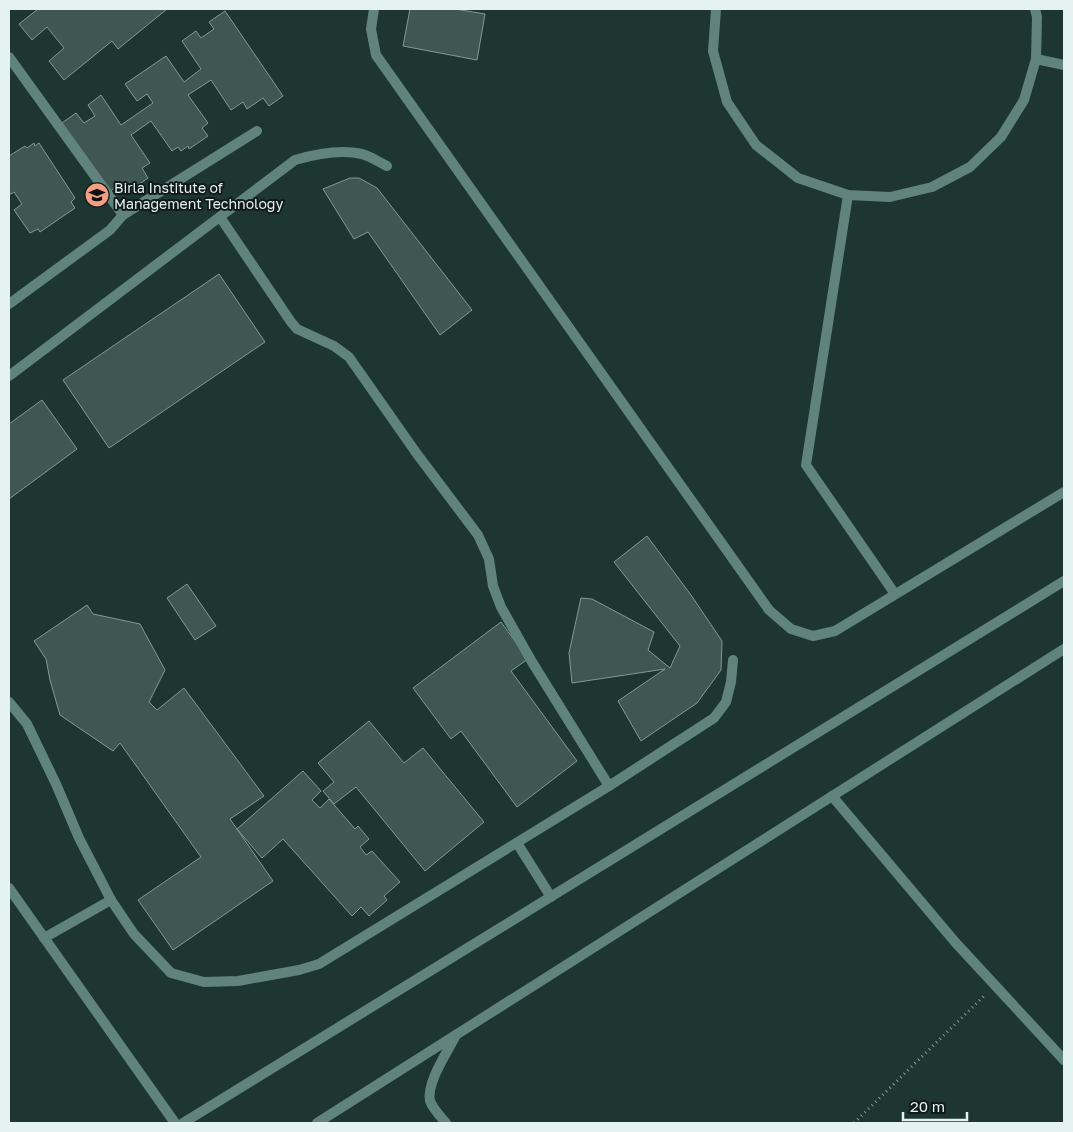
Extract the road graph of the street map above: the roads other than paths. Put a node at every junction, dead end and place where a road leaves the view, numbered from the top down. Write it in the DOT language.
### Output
graph roads {
  1 [pos="374,9"];
  2 [pos="716,9"];
  3 [pos="1035,9"];
  4 [pos="9,57"];
  5 [pos="1036,59"];
  6 [pos="1064,65"];
  7 [pos="257,131"];
  8 [pos="387,166"];
  9 [pos="848,195"];
  10 [pos="123,215"];
  11 [pos="220,217"];
  12 [pos="9,304"];
  13 [pos="9,376"];
  14 [pos="1064,492"];
  15 [pos="1064,581"];
  16 [pos="895,594"];
  17 [pos="1064,649"];
  18 [pos="733,660"];
  19 [pos="9,702"];
  20 [pos="609,786"];
  21 [pos="832,796"];
  22 [pos="517,843"];
  23 [pos="9,888"];
  24 [pos="551,897"];
  25 [pos="111,900"];
  26 [pos="44,938"];
  27 [pos="456,1035"];
  28 [pos="1064,1060"];
  29 [pos="175,1123"];
  30 [pos="183,1123"];
  31 [pos="317,1123"];
  32 [pos="446,1123"];
  1 -- 16 [label="street"];
  2 -- 9 [label="street"];
  3 -- 5 [label="street"];
  4 -- 10 [label="street"];
  5 -- 6 [label="street"];
  5 -- 9 [label="street"];
  7 -- 10 [label="street"];
  8 -- 11 [label="street"];
  9 -- 16 [label="street"];
  10 -- 12 [label="street"];
  11 -- 13 [label="street"];
  11 -- 20 [label="street"];
  14 -- 16 [label="street"];
  15 -- 24 [label="street"];
  17 -- 21 [label="street"];
  18 -- 20 [label="street"];
  19 -- 25 [label="street"];
  20 -- 22 [label="street"];
  21 -- 27 [label="street"];
  21 -- 28 [label="street"];
  22 -- 24 [label="street"];
  22 -- 25 [label="street"];
  23 -- 26 [label="street"];
  24 -- 30 [label="street"];
  25 -- 26 [label="street"];
  26 -- 29 [label="street"];
  27 -- 31 [label="street"];
  27 -- 32 [label="street"];
}
